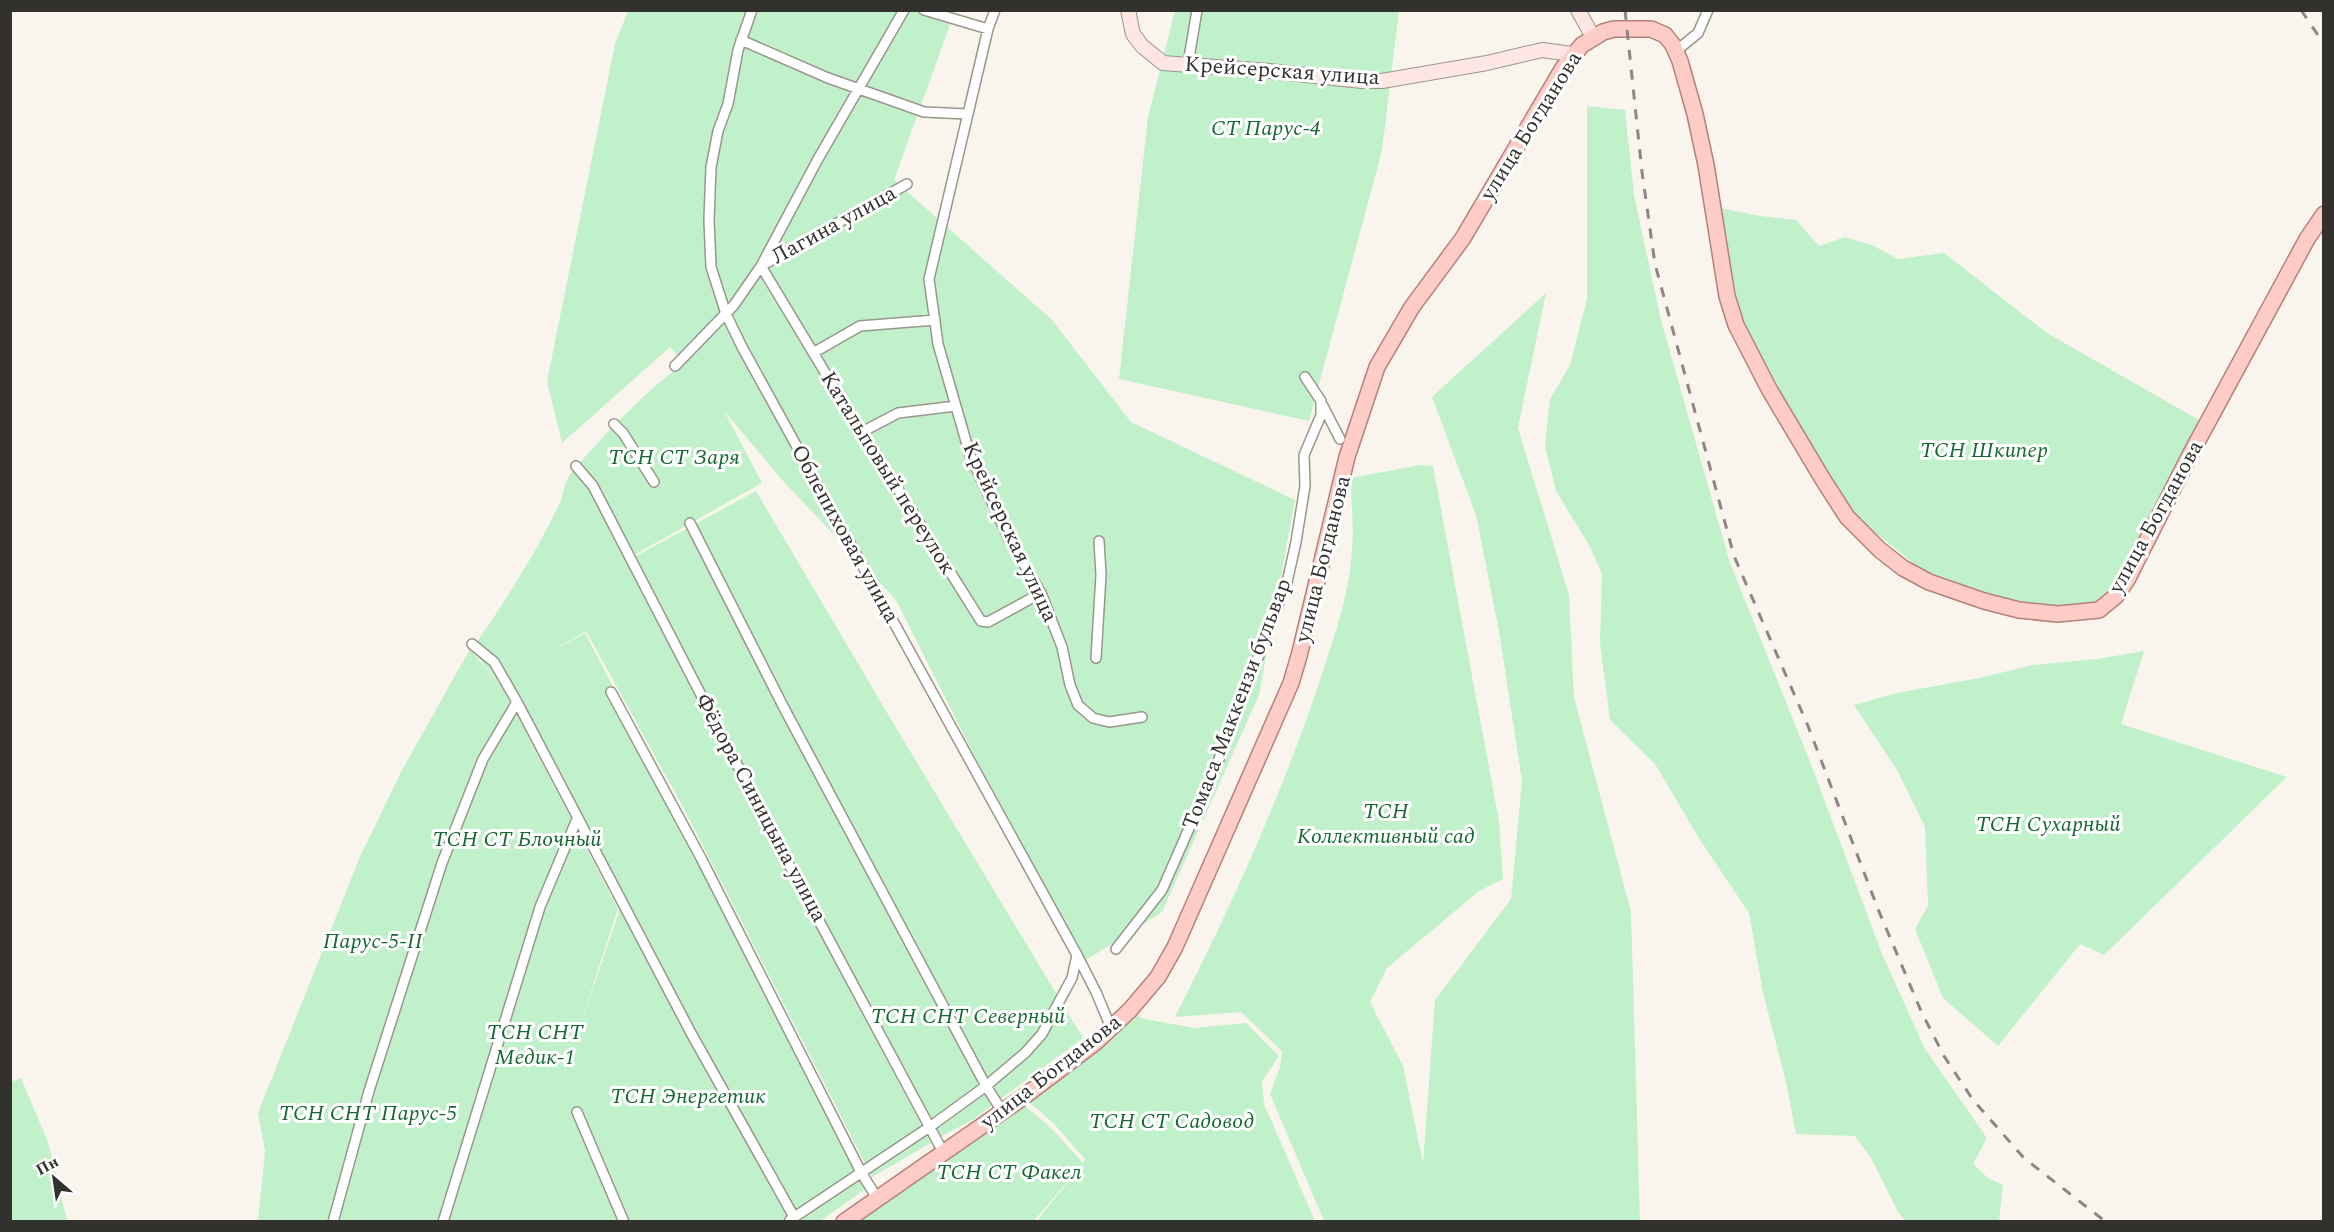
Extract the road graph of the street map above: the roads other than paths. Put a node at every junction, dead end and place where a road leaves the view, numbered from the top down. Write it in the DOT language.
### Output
graph roads {
  1 [pos="752,10"];
  2 [pos="904,10"];
  3 [pos="924,10"];
  4 [pos="995,10"];
  5 [pos="1128,10"];
  6 [pos="1197,10"];
  7 [pos="1578,10"];
  8 [pos="1708,10"];
  9 [pos="988,29"];
  10 [pos="1593,37"];
  11 [pos="741,40"];
  12 [pos="1676,51"];
  13 [pos="1572,54"];
  14 [pos="1188,64"];
  15 [pos="858,89"];
  16 [pos="967,114"];
  17 [pos="907,184"];
  18 [pos="2324,214"];
  19 [pos="761,266"];
  20 [pos="726,314"];
  21 [pos="935,320"];
  22 [pos="813,353"];
  23 [pos="675,366"];
  24 [pos="1305,377"];
  25 [pos="1322,400"];
  26 [pos="956,406"];
  27 [pos="614,424"];
  28 [pos="862,432"];
  29 [pos="1340,439"];
  30 [pos="576,466"];
  31 [pos="654,482"];
  32 [pos="690,523"];
  33 [pos="1099,541"];
  34 [pos="1041,593"];
  35 [pos="472,644"];
  36 [pos="1095,658"];
  37 [pos="611,692"];
  38 [pos="517,702"];
  39 [pos="1142,717"];
  40 [pos="577,819"];
  41 [pos="1116,950"];
  42 [pos="1077,955"];
  43 [pos="1112,1028"];
  44 [pos="987,1086"];
  45 [pos="1002,1111"];
  46 [pos="578,1112"];
  47 [pos="931,1126"];
  48 [pos="943,1152"];
  49 [pos="862,1174"];
  50 [pos="877,1198"];
  51 [pos="791,1220"];
  52 [pos="333,1221"];
  53 [pos="443,1221"];
  54 [pos="624,1221"];
  55 [pos="844,1221"];
  1 -- 11 [label="street, Облепиховая улица"];
  2 -- 15 [label="street"];
  3 -- 9 [label="street"];
  4 -- 9 [label="street, Крейсерская улица"];
  5 -- 14 [label="street, Крейсерская улица"];
  6 -- 14 [label="street"];
  7 -- 10 [label="street"];
  8 -- 12 [label="street"];
  9 -- 16 [label="street, Крейсерская улица"];
  10 -- 12 [label="main road, улица Богданова"];
  10 -- 13 [label="main road, улица Богданова"];
  11 -- 15 [label="street"];
  11 -- 20 [label="street, Облепиховая улица"];
  12 -- 18 [label="main road, улица Богданова"];
  13 -- 14 [label="street, Крейсерская улица"];
  13 -- 43 [label="main road, улица Богданова"];
  15 -- 16 [label="street"];
  15 -- 19 [label="street"];
  16 -- 21 [label="street, Крейсерская улица"];
  17 -- 19 [label="street, Лагина улица"];
  19 -- 20 [label="street"];
  19 -- 22 [label="street, Катальповый переулок"];
  20 -- 23 [label="street"];
  20 -- 42 [label="street, Облепиховая улица"];
  21 -- 22 [label="street"];
  21 -- 26 [label="street, Крейсерская улица"];
  22 -- 28 [label="street, Катальповый переулок"];
  24 -- 25 [label="street"];
  25 -- 29 [label="street"];
  25 -- 41 [label="street, Томаса Маккензи бульвар"];
  26 -- 28 [label="street"];
  26 -- 34 [label="street, Крейсерская улица"];
  27 -- 31 [label="street"];
  28 -- 34 [label="street, Катальповый переулок"];
  30 -- 47 [label="street, Фёдора Синицына улица"];
  32 -- 44 [label="street"];
  33 -- 36 [label="street"];
  34 -- 39 [label="street, Крейсерская улица"];
  35 -- 38 [label="street"];
  37 -- 49 [label="street"];
  38 -- 40 [label="street"];
  38 -- 52 [label="street"];
  40 -- 51 [label="street"];
  40 -- 53 [label="street"];
  42 -- 43 [label="street, Облепиховая улица"];
  42 -- 44 [label="street"];
  43 -- 45 [label="main road, улица Богданова"];
  44 -- 45 [label="street"];
  44 -- 47 [label="street"];
  45 -- 48 [label="main road, улица Богданова"];
  46 -- 54 [label="street"];
  47 -- 48 [label="street, Фёдора Синицына улица"];
  47 -- 49 [label="street"];
  48 -- 50 [label="main road, улица Богданова"];
  49 -- 50 [label="street"];
  49 -- 51 [label="street"];
  50 -- 55 [label="main road, улица Богданова"];
}
